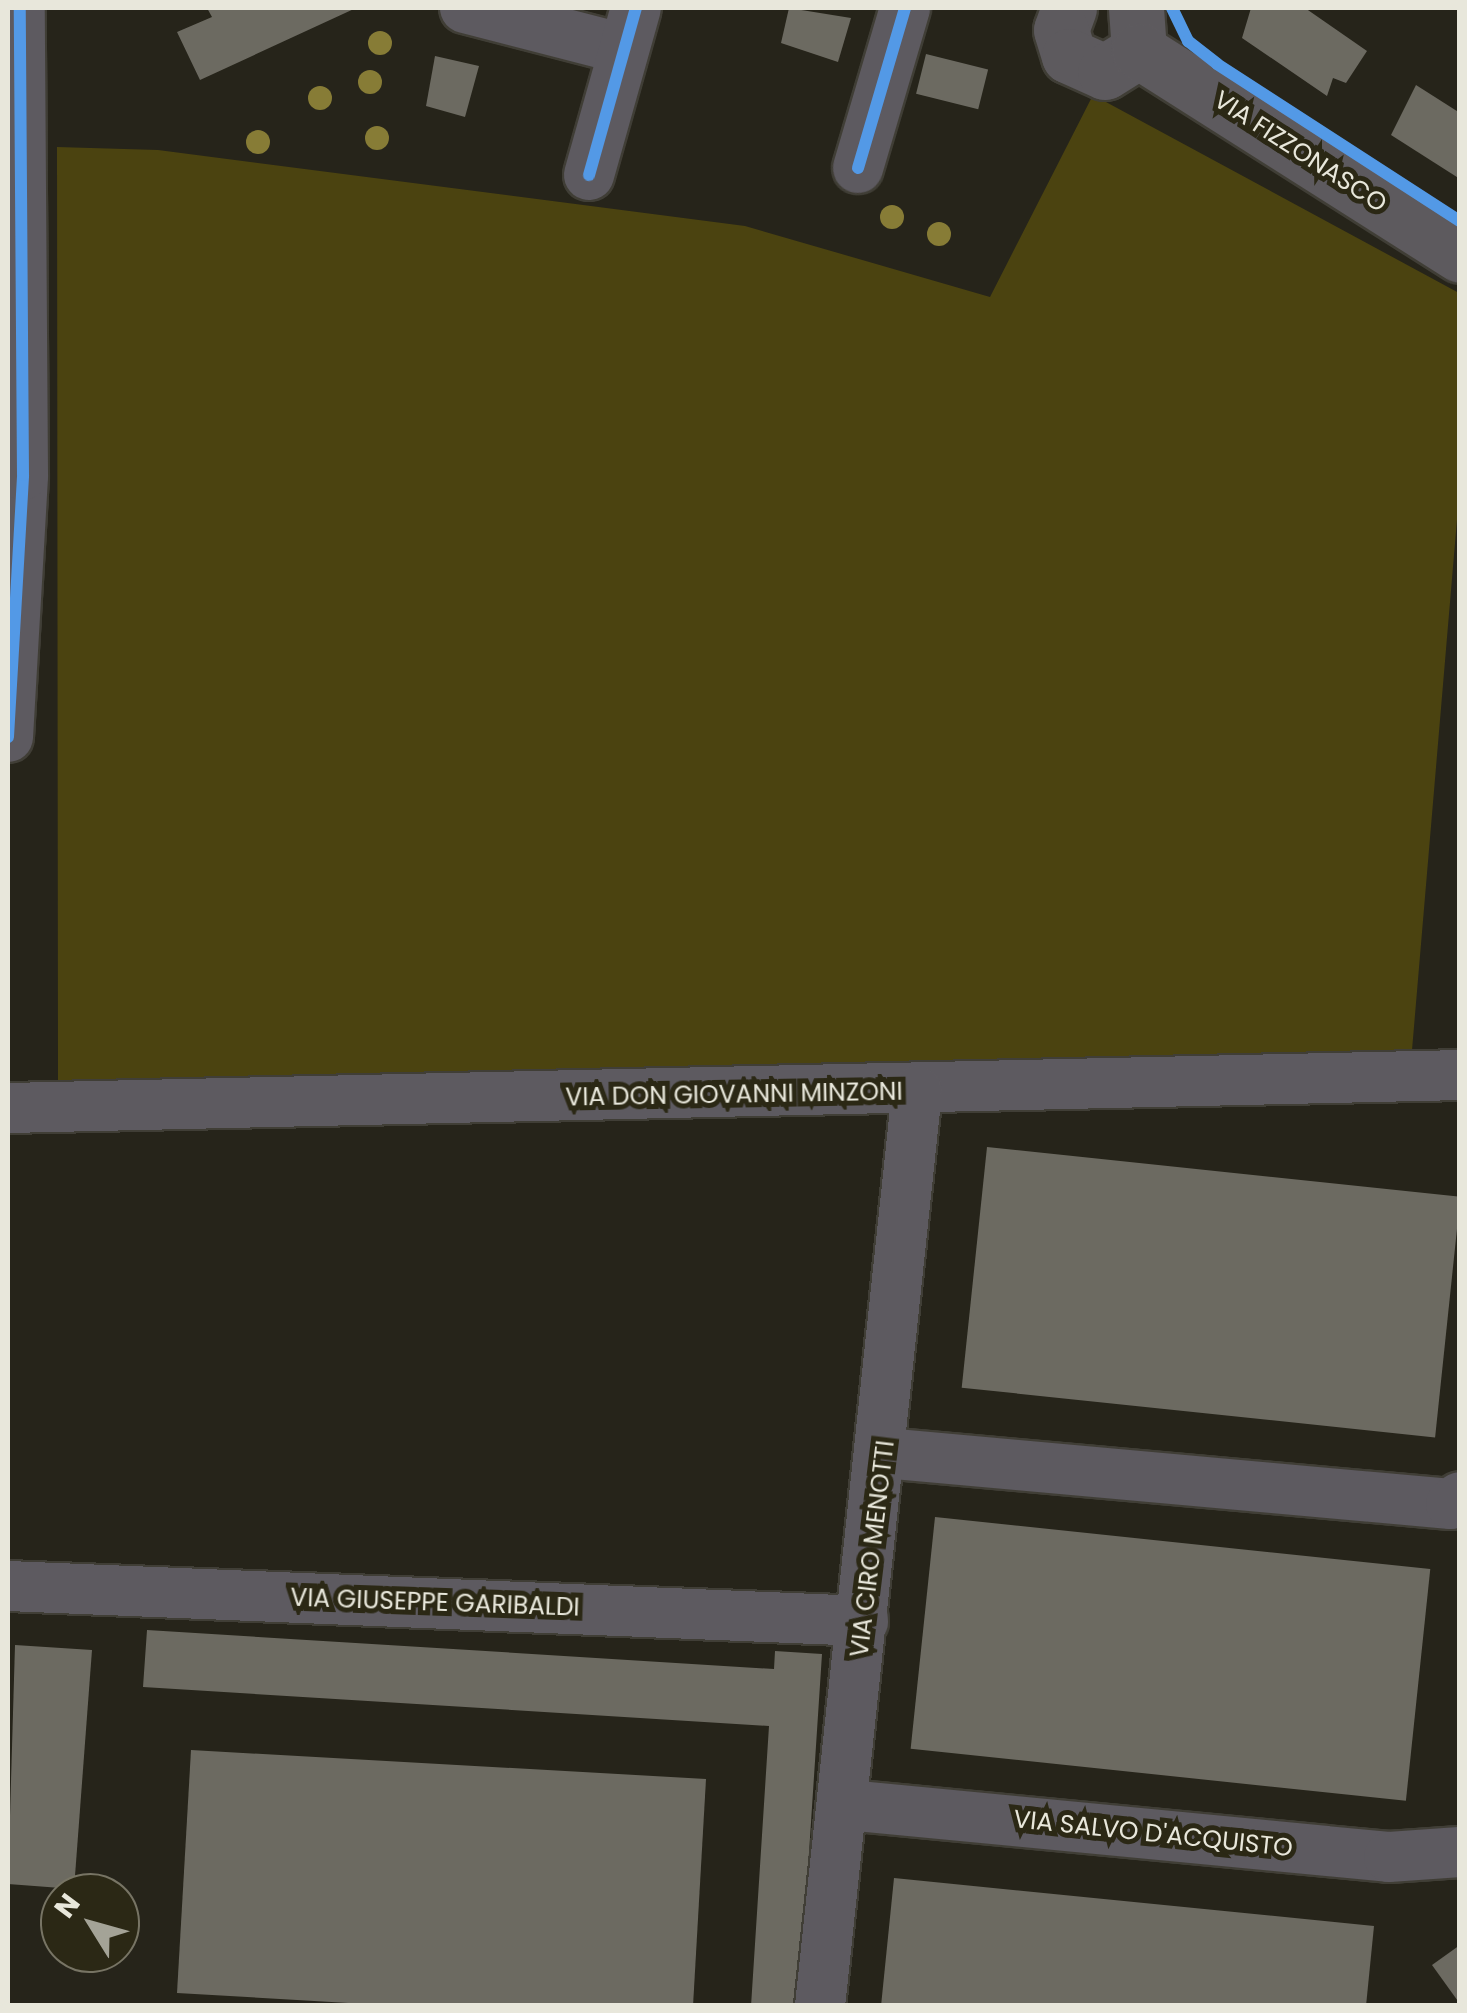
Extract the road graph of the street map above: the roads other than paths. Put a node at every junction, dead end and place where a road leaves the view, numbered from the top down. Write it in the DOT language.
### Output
graph roads {
  1 [pos="20,8"];
  2 [pos="465,8"];
  3 [pos="905,8"];
  4 [pos="1069,8"];
  5 [pos="1138,19"];
  6 [pos="630,28"];
  7 [pos="17,167"];
  8 [pos="858,168"];
  9 [pos="589,175"];
  10 [pos="1460,255"];
  11 [pos="8,737"];
  12 [pos="1460,1075"];
  13 [pos="917,1091"];
  14 [pos="8,1108"];
  15 [pos="884,1453"];
  16 [pos="1460,1497"];
  17 [pos="8,1586"];
  18 [pos="863,1621"];
  19 [pos="847,1805"];
  20 [pos="1460,1852"];
  21 [pos="820,2006"];
  1 -- 7 [label="street"];
  2 -- 6 [label="street"];
  3 -- 8 [label="street"];
  4 -- 5 [label="main road, VIA FIZZONASCO"];
  5 -- 10 [label="main road, VIA FIZZONASCO"];
  6 -- 9 [label="street"];
  7 -- 11 [label="street"];
  12 -- 13 [label="street, VIA DON GIOVANNI MINZONI"];
  13 -- 14 [label="street, VIA DON GIOVANNI MINZONI"];
  13 -- 15 [label="street, VIA CIRO MENOTTI"];
  15 -- 16 [label="street"];
  15 -- 18 [label="street, VIA CIRO MENOTTI"];
  17 -- 18 [label="street, VIA GIUSEPPE GARIBALDI"];
  18 -- 19 [label="street, VIA CIRO MENOTTI"];
  19 -- 20 [label="street, VIA SALVO D'ACQUISTO"];
  19 -- 21 [label="street, VIA CIRO MENOTTI"];
}
